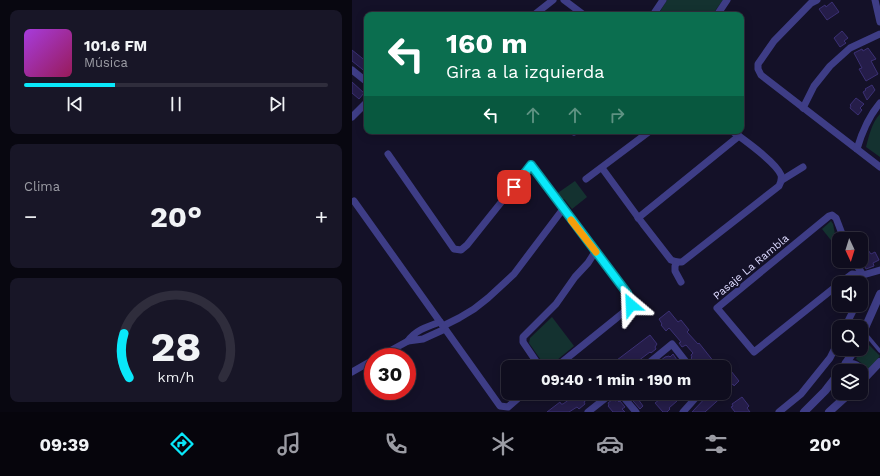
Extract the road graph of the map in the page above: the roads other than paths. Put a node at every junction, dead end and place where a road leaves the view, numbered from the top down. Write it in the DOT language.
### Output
graph roads {
  1 [pos="553,0"];
  2 [pos="564,0"];
  3 [pos="663,0"];
  4 [pos="727,0"];
  5 [pos="817,0"];
  6 [pos="875,0"];
  7 [pos="538,12"];
  8 [pos="580,12"];
  9 [pos="655,12"];
  10 [pos="719,12"];
  11 [pos="880,22"];
  12 [pos="880,34"];
  13 [pos="352,70"];
  14 [pos="364,80"];
  15 [pos="880,103"];
  16 [pos="364,105"];
  17 [pos="803,108"];
  18 [pos="352,117"];
  19 [pos="646,134"];
  20 [pos="736,134"];
  21 [pos="739,136"];
  22 [pos="857,149"];
  23 [pos="388,154"];
  24 [pos="803,167"];
  25 [pos="880,167"];
  26 [pos="602,168"];
  27 [pos="586,179"];
  28 [pos="782,180"];
  29 [pos="354,201"];
  30 [pos="563,209"];
  31 [pos="640,221"];
  32 [pos="841,232"];
  33 [pos="596,252"];
  34 [pos="678,262"];
  35 [pos="858,268"];
  36 [pos="880,270"];
  37 [pos="863,275"];
  38 [pos="849,276"];
  39 [pos="681,282"];
  40 [pos="832,289"];
  41 [pos="880,294"];
  42 [pos="868,321"];
  43 [pos="443,326"];
  44 [pos="868,340"];
  45 [pos="395,348"];
  46 [pos="880,351"];
  47 [pos="832,354"];
  48 [pos="850,356"];
  49 [pos="535,360"];
  50 [pos="565,360"];
  51 [pos="653,360"];
  52 [pos="685,360"];
  53 [pos="880,362"];
  54 [pos="846,363"];
  55 [pos="854,364"];
  56 [pos="364,365"];
  57 [pos="352,372"];
  58 [pos="868,375"];
  59 [pos="832,382"];
  60 [pos="516,400"];
  61 [pos="603,400"];
  62 [pos="626,400"];
  63 [pos="694,400"];
  64 [pos="842,400"];
  65 [pos="588,412"];
  66 [pos="636,412"];
  67 [pos="683,412"];
  68 [pos="779,412"];
  69 [pos="804,412"];
  70 [pos="829,412"];
  1 -- 7 [label="street"];
  2 -- 8 [label="street"];
  3 -- 9 [label="street"];
  4 -- 10 [label="street"];
  5 -- 17 [label="street"];
  6 -- 11 [label="street"];
  12 -- 17 [label="street"];
  13 -- 14 [label="street"];
  15 -- 22 [label="street"];
  16 -- 18 [label="street"];
  17 -- 22 [label="street"];
  19 -- 26 [label="street"];
  20 -- 21 [label="street"];
  21 -- 28 [label="street"];
  21 -- 31 [label="street"];
  22 -- 25 [label="street"];
  23 -- 30 [label="street"];
  24 -- 28 [label="street"];
  26 -- 27 [label="street"];
  26 -- 31 [label="street"];
  28 -- 34 [label="street"];
  29 -- 43 [label="street"];
  30 -- 33 [label="street"];
  30 -- 43 [label="street"];
  31 -- 34 [label="street"];
  32 -- 40 [label="street, Pasaje La Rambla"];
  33 -- 49 [label="street"];
  33 -- 50 [label="street"];
  34 -- 39 [label="street"];
  35 -- 37 [label="street"];
  36 -- 37 [label="street, Pasaje La Rambla"];
  37 -- 38 [label="street, Pasaje La Rambla"];
  41 -- 42 [label="street"];
  43 -- 45 [label="street"];
  43 -- 60 [label="street"];
  44 -- 46 [label="lane"];
  47 -- 68 [label="street"];
  48 -- 54 [label="street"];
  51 -- 52 [label="street"];
  53 -- 58 [label="street"];
  54 -- 55 [label="street"];
  56 -- 57 [label="street"];
  59 -- 69 [label="street"];
  61 -- 65 [label="street"];
  62 -- 66 [label="street"];
  63 -- 67 [label="street"];
  64 -- 70 [label="street"];
}
